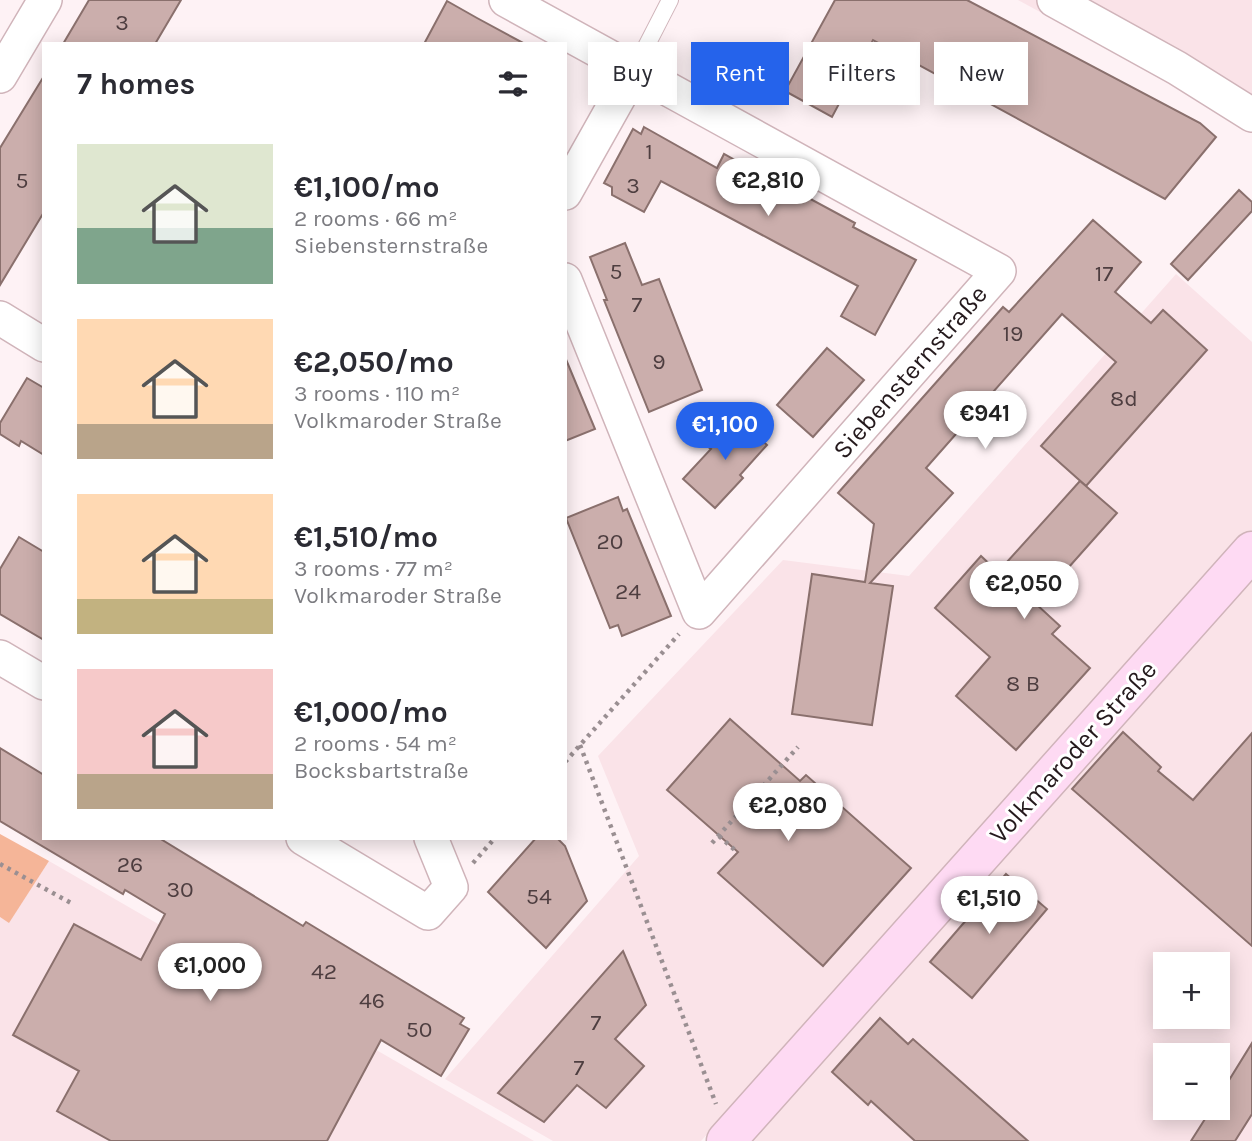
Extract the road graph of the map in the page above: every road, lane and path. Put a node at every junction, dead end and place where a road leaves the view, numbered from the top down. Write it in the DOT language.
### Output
graph roads {
  1 [pos="45,0"];
  2 [pos="506,0"];
  3 [pos="670,0"];
  4 [pos="1054,0"];
  5 [pos="648,42"];
  6 [pos="588,46"];
  7 [pos="0,76"];
  8 [pos="677,96"];
  9 [pos="614,105"];
  10 [pos="1252,116"];
  11 [pos="567,189"];
  12 [pos="567,285"];
  13 [pos="0,318"];
  14 [pos="42,344"];
  15 [pos="1252,551"];
  16 [pos="699,612"];
  17 [pos="0,657"];
  18 [pos="42,682"];
  19 [pos="580,745"];
  20 [pos="797,747"];
  21 [pos="567,760"];
  22 [pos="747,795"];
  23 [pos="748,802"];
  24 [pos="719,836"];
  25 [pos="306,840"];
  26 [pos="432,840"];
  27 [pos="712,843"];
  28 [pos="737,852"];
  29 [pos="0,864"];
  30 [pos="71,903"];
  31 [pos="728,1139"];
  1 -- 7 [label="street"];
  2 -- 6 [label="street, Siebensternstraße"];
  3 -- 5 [label="lane"];
  4 -- 10 [label="street"];
  8 -- 16 [label="street, Siebensternstraße"];
  9 -- 11 [label="street"];
  12 -- 16 [label="street"];
  13 -- 14 [label="street"];
  15 -- 31 [label="street, Volkmaroder Straße"];
  16 -- 19 [label="path"];
  17 -- 18 [label="street"];
  19 -- 21 [label="path"];
  19 -- 31 [label="path"];
  20 -- 23 [label="path"];
  22 -- 23 [label="path"];
  23 -- 24 [label="path"];
  24 -- 27 [label="path"];
  24 -- 28 [label="path"];
  25 -- 26 [label="street"];
  29 -- 30 [label="path"];
}
